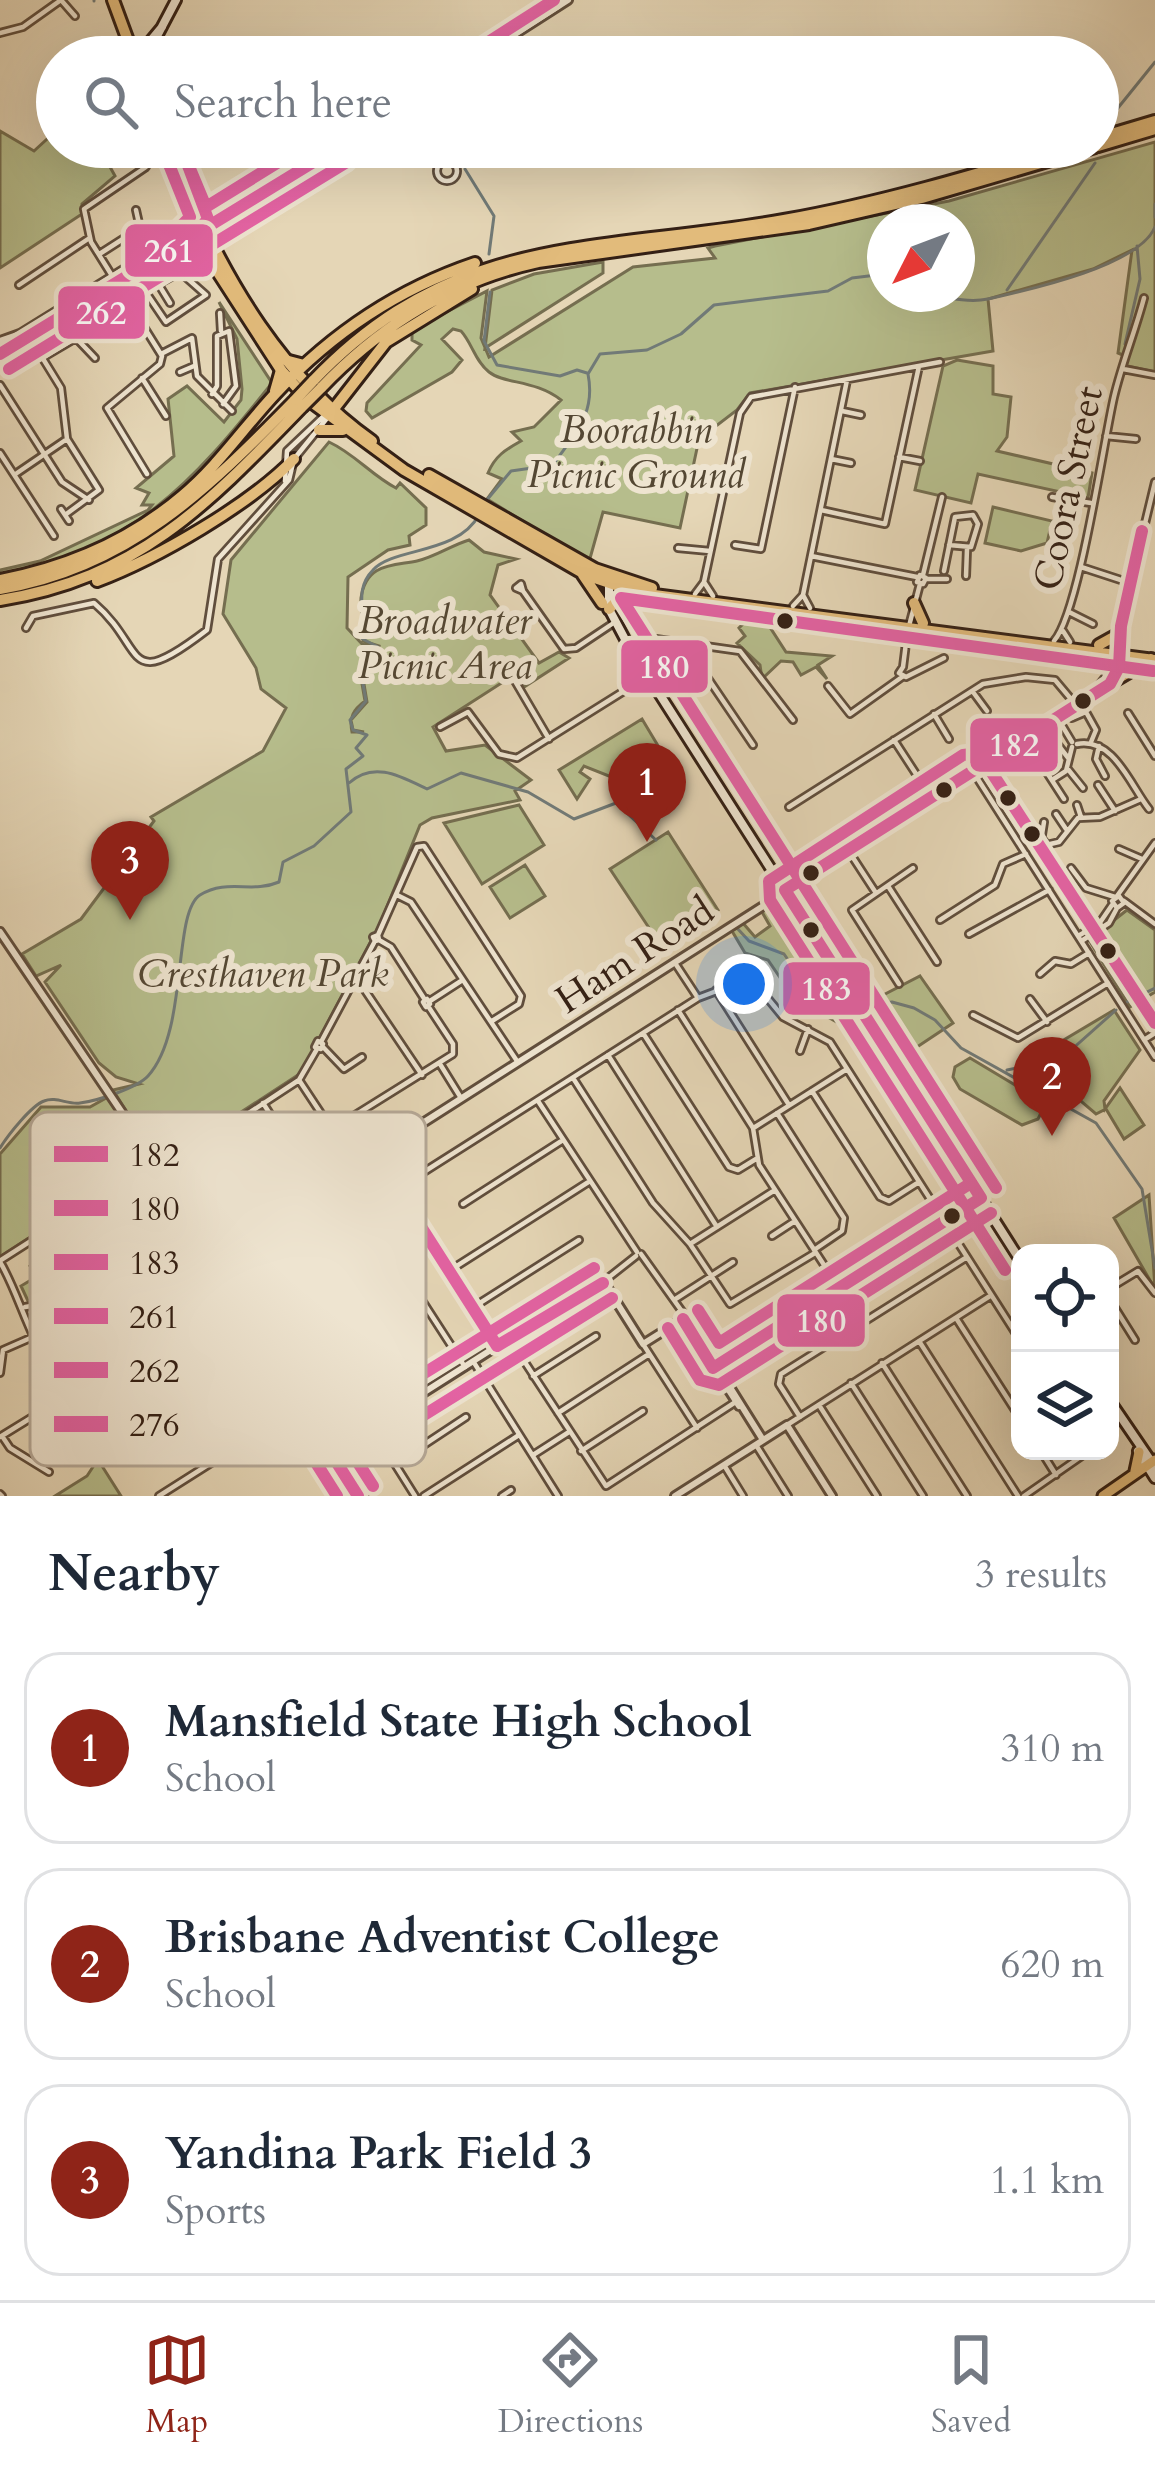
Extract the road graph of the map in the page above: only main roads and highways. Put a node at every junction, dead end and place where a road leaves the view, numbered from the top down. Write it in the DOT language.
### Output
graph roads {
  1 [pos="176,0"];
  2 [pos="113,4"];
  3 [pos="129,36"];
  4 [pos="131,36"];
  5 [pos="155,36"];
  6 [pos="1155,125"];
  7 [pos="1119,137"];
  8 [pos="174,168"];
  9 [pos="176,168"];
  10 [pos="988,168"];
  11 [pos="1012,168"];
  12 [pos="202,229"];
  13 [pos="165,244"];
  14 [pos="560,249"];
  15 [pos="511,268"];
  16 [pos="291,370"];
  17 [pos="317,384"];
  18 [pos="298,404"];
  19 [pos="331,415"];
  20 [pos="290,463"];
  21 [pos="493,514"];
  22 [pos="581,572"];
  23 [pos="608,580"];
  24 [pos="0,585"];
  25 [pos="627,591"];
  26 [pos="6,599"];
  27 [pos="914,603"];
  28 [pos="606,606"];
  29 [pos="893,625"];
  30 [pos="918,625"];
  31 [pos="1120,644"];
  32 [pos="1154,657"];
  33 [pos="1112,682"];
  34 [pos="1011,1246"];
  35 [pos="1119,1415"];
  36 [pos="1141,1450"];
  37 [pos="1153,1465"];
  38 [pos="1132,1475"];
  39 [pos="1104,1496"];
  1 -- 5 [label="main road"];
  2 -- 3 [label="highway"];
  2 -- 4 [label="highway"];
  6 -- 7 [label="highway"];
  8 -- 12 [label="highway"];
  9 -- 12 [label="highway"];
  10 -- 14 [label="highway"];
  11 -- 15 [label="highway"];
  12 -- 13 [label="highway"];
  12 -- 16 [label="highway"];
  14 -- 16 [label="highway"];
  14 -- 17 [label="highway"];
  15 -- 17 [label="highway"];
  15 -- 19 [label="highway"];
  16 -- 19 [label="highway"];
  16 -- 24 [label="highway"];
  17 -- 18 [label="highway, bridge"];
  18 -- 24 [label="highway"];
  18 -- 26 [label="highway"];
  19 -- 19 [label="highway"];
  19 -- 21 [label="highway"];
  20 -- 26 [label="highway"];
  21 -- 22 [label="highway"];
  21 -- 23 [label="highway"];
  22 -- 23 [label="highway"];
  22 -- 28 [label="highway"];
  23 -- 25 [label="highway"];
  23 -- 28 [label="main road"];
  23 -- 30 [label="highway"];
  25 -- 28 [label="highway"];
  25 -- 29 [label="highway"];
  27 -- 30 [label="highway"];
  28 -- 34 [label="main road"];
  29 -- 30 [label="highway"];
  29 -- 30 [label="highway"];
  30 -- 31 [label="highway"];
  30 -- 31 [label="highway"];
  31 -- 32 [label="highway"];
  32 -- 33 [label="highway"];
  35 -- 36 [label="main road"];
  36 -- 37 [label="main road"];
  36 -- 38 [label="main road"];
  37 -- 38 [label="main road"];
  37 -- 39 [label="main road"];
  38 -- 39 [label="main road"];
}
